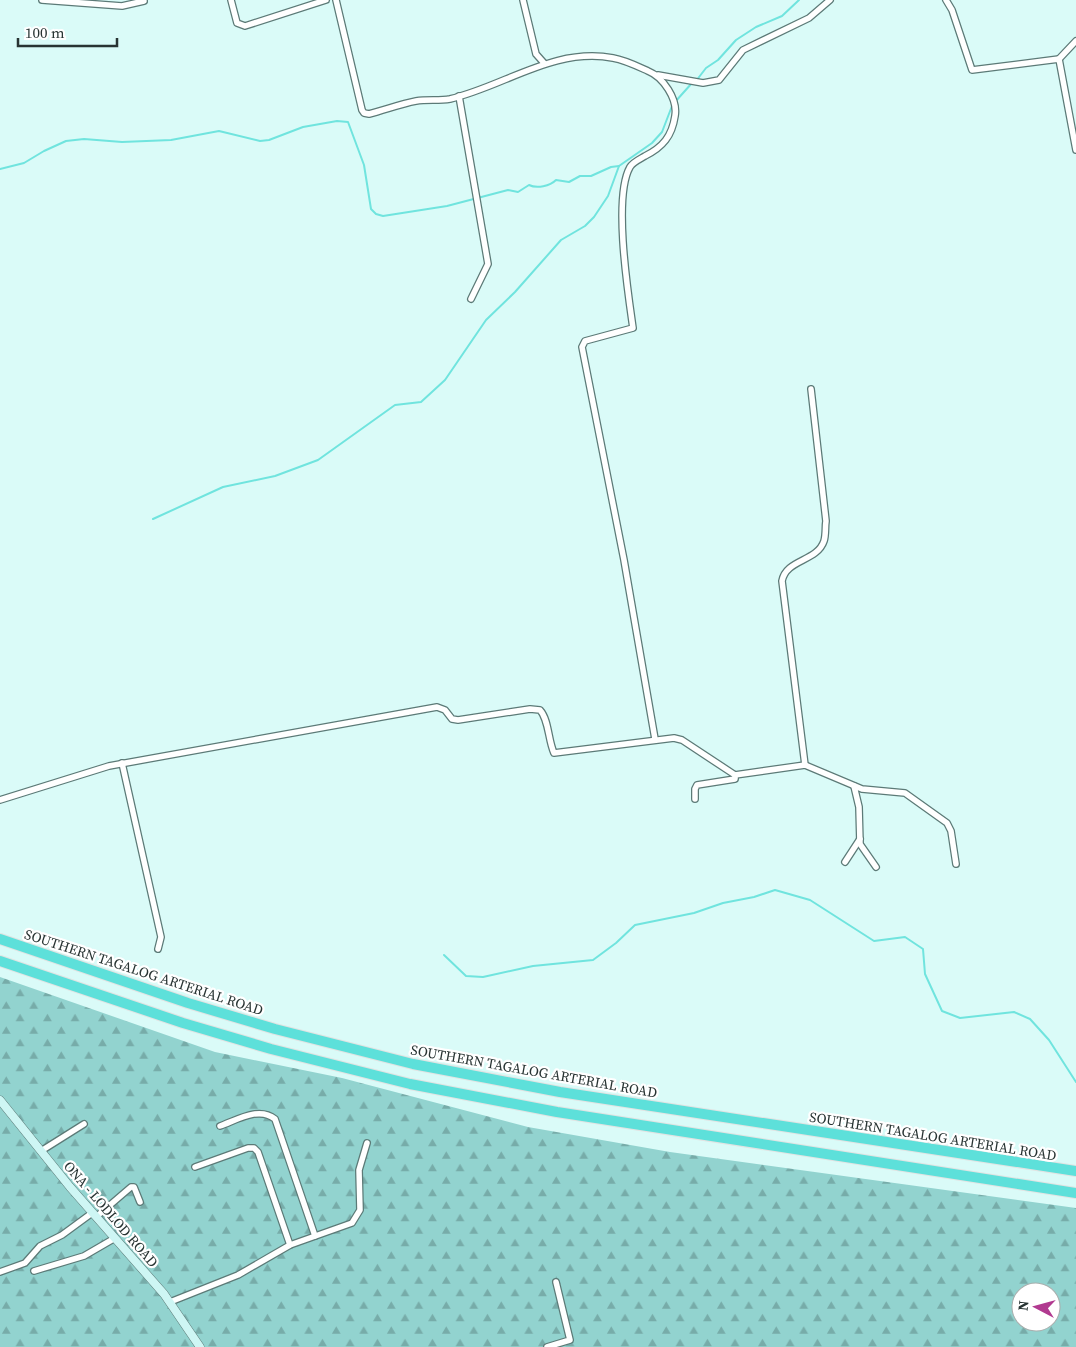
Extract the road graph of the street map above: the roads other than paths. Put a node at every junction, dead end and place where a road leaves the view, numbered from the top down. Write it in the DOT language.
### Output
graph roads {
  1 [pos="42,0"];
  2 [pos="231,0"];
  3 [pos="326,0"];
  4 [pos="336,0"];
  5 [pos="523,0"];
  6 [pos="830,0"];
  7 [pos="946,0"];
  8 [pos="144,1"];
  9 [pos="1076,42"];
  10 [pos="1059,59"];
  11 [pos="544,63"];
  12 [pos="658,75"];
  13 [pos="458,96"];
  14 [pos="1076,150"];
  15 [pos="471,300"];
  16 [pos="811,389"];
  17 [pos="655,739"];
  18 [pos="122,763"];
  19 [pos="805,766"];
  20 [pos="735,775"];
  21 [pos="854,786"];
  22 [pos="696,799"];
  23 [pos="0,800"];
  24 [pos="860,839"];
  25 [pos="845,862"];
  26 [pos="956,864"];
  27 [pos="876,867"];
  28 [pos="0,939"];
  29 [pos="158,949"];
  30 [pos="0,961"];
  31 [pos="0,1100"];
  32 [pos="84,1124"];
  33 [pos="220,1126"];
  34 [pos="367,1143"];
  35 [pos="41,1151"];
  36 [pos="195,1168"];
  37 [pos="1076,1171"];
  38 [pos="1076,1193"];
  39 [pos="140,1202"];
  40 [pos="94,1215"];
  41 [pos="315,1236"];
  42 [pos="115,1238"];
  43 [pos="290,1246"];
  44 [pos="34,1271"];
  45 [pos="0,1272"];
  46 [pos="556,1282"];
  47 [pos="170,1302"];
  48 [pos="200,1347"];
  49 [pos="547,1347"];
  1 -- 8 [label="street"];
  2 -- 3 [label="street"];
  4 -- 13 [label="street"];
  5 -- 11 [label="street"];
  6 -- 12 [label="street"];
  7 -- 10 [label="street"];
  9 -- 10 [label="street"];
  10 -- 14 [label="street"];
  11 -- 12 [label="street"];
  11 -- 13 [label="street"];
  12 -- 17 [label="street"];
  13 -- 15 [label="street"];
  16 -- 19 [label="street"];
  17 -- 18 [label="street"];
  17 -- 20 [label="street"];
  18 -- 23 [label="street"];
  18 -- 29 [label="street"];
  19 -- 20 [label="street"];
  19 -- 21 [label="street"];
  20 -- 22 [label="street"];
  21 -- 24 [label="street"];
  21 -- 26 [label="street"];
  24 -- 25 [label="street"];
  24 -- 27 [label="street"];
  28 -- 37 [label="highway, SOUTHERN TAGALOG ARTERIAL ROAD"];
  30 -- 38 [label="highway"];
  31 -- 35 [label="main road, ONA - LODLOD ROAD"];
  32 -- 35 [label="street"];
  33 -- 41 [label="street"];
  34 -- 41 [label="street"];
  35 -- 40 [label="main road, ONA - LODLOD ROAD"];
  36 -- 43 [label="street"];
  39 -- 40 [label="street"];
  40 -- 42 [label="main road, ONA - LODLOD ROAD"];
  40 -- 45 [label="street"];
  41 -- 43 [label="street"];
  42 -- 44 [label="street"];
  42 -- 47 [label="main road, ONA - LODLOD ROAD"];
  43 -- 47 [label="street"];
  46 -- 49 [label="street"];
  47 -- 48 [label="main road, ONA - LODLOD ROAD"];
}
